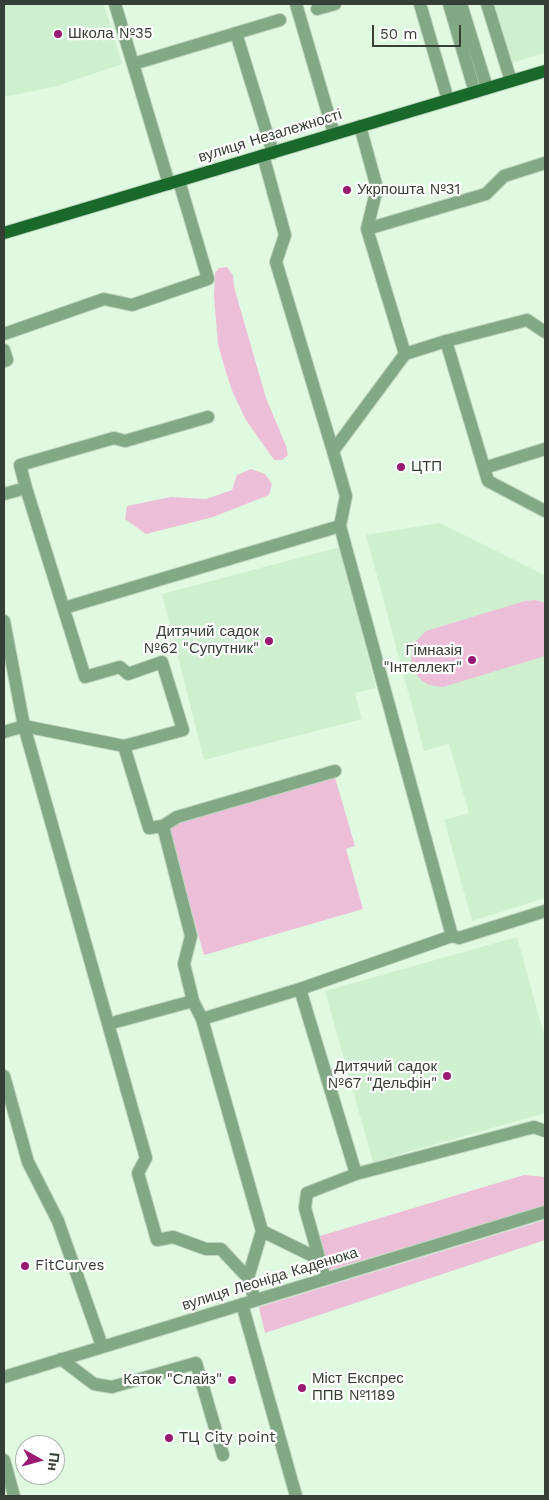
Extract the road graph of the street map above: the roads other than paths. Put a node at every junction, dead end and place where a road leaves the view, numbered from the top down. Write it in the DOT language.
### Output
graph roads {
  1 [pos="115,4"];
  2 [pos="296,4"];
  3 [pos="335,4"];
  4 [pos="420,4"];
  5 [pos="449,4"];
  6 [pos="461,4"];
  7 [pos="487,4"];
  8 [pos="317,9"];
  9 [pos="280,20"];
  10 [pos="236,33"];
  11 [pos="133,64"];
  12 [pos="545,71"];
  13 [pos="510,81"];
  14 [pos="481,90"];
  15 [pos="448,100"];
  16 [pos="360,126"];
  17 [pos="334,134"];
  18 [pos="268,154"];
  19 [pos="545,163"];
  20 [pos="174,182"];
  21 [pos="367,229"];
  22 [pos="4,233"];
  23 [pos="545,332"];
  24 [pos="4,334"];
  25 [pos="446,341"];
  26 [pos="4,350"];
  27 [pos="405,354"];
  28 [pos="4,361"];
  29 [pos="208,417"];
  30 [pos="545,448"];
  31 [pos="333,451"];
  32 [pos="484,468"];
  33 [pos="26,488"];
  34 [pos="4,494"];
  35 [pos="545,511"];
  36 [pos="340,526"];
  37 [pos="64,608"];
  38 [pos="4,621"];
  39 [pos="24,726"];
  40 [pos="4,732"];
  41 [pos="124,746"];
  42 [pos="335,771"];
  43 [pos="163,826"];
  44 [pos="545,911"];
  45 [pos="452,936"];
  46 [pos="300,989"];
  47 [pos="193,1001"];
  48 [pos="202,1019"];
  49 [pos="108,1024"];
  50 [pos="4,1076"];
  51 [pos="545,1131"];
  52 [pos="356,1174"];
  53 [pos="545,1212"];
  54 [pos="262,1231"];
  55 [pos="319,1259"];
  56 [pos="248,1278"];
  57 [pos="325,1279"];
  58 [pos="248,1302"];
  59 [pos="102,1346"];
  60 [pos="60,1359"];
  61 [pos="4,1377"];
  62 [pos="223,1455"];
  63 [pos="4,1460"];
  64 [pos="14,1496"];
  65 [pos="296,1496"];
  1 -- 11 [label="street"];
  2 -- 17 [label="street"];
  3 -- 8 [label="street"];
  4 -- 15 [label="street"];
  5 -- 14 [label="street"];
  6 -- 14 [label="street"];
  7 -- 13 [label="street"];
  9 -- 10 [label="street"];
  10 -- 11 [label="street"];
  10 -- 18 [label="street"];
  11 -- 20 [label="street"];
  12 -- 13 [label="main road, вулиця Незалежності"];
  13 -- 14 [label="main road, вулиця Незалежності"];
  14 -- 15 [label="main road, вулиця Незалежності"];
  15 -- 16 [label="main road, вулиця Незалежності"];
  16 -- 17 [label="main road, вулиця Незалежності"];
  16 -- 21 [label="street"];
  17 -- 18 [label="main road, вулиця Незалежності"];
  18 -- 20 [label="main road, вулиця Незалежності"];
  18 -- 31 [label="street"];
  19 -- 21 [label="street"];
  20 -- 22 [label="main road, вулиця Незалежності"];
  20 -- 24 [label="street"];
  21 -- 27 [label="street"];
  23 -- 25 [label="street"];
  25 -- 27 [label="street"];
  25 -- 32 [label="street"];
  26 -- 28 [label="street"];
  27 -- 31 [label="street"];
  29 -- 33 [label="street"];
  30 -- 32 [label="street"];
  31 -- 36 [label="street"];
  32 -- 35 [label="street"];
  33 -- 34 [label="street"];
  33 -- 37 [label="street"];
  36 -- 37 [label="street"];
  36 -- 45 [label="street"];
  37 -- 41 [label="street"];
  38 -- 39 [label="street"];
  39 -- 40 [label="street"];
  39 -- 41 [label="street"];
  39 -- 49 [label="street"];
  41 -- 43 [label="street"];
  42 -- 43 [label="street"];
  43 -- 47 [label="street"];
  44 -- 45 [label="street"];
  45 -- 46 [label="street"];
  46 -- 48 [label="street"];
  46 -- 52 [label="street"];
  47 -- 48 [label="street"];
  47 -- 49 [label="street"];
  48 -- 54 [label="street"];
  49 -- 56 [label="street"];
  50 -- 59 [label="street"];
  51 -- 52 [label="street"];
  52 -- 55 [label="street"];
  53 -- 57 [label="street, вулиця Леоніда Каденюка"];
  54 -- 55 [label="street"];
  54 -- 56 [label="street"];
  55 -- 57 [label="street"];
  56 -- 58 [label="street"];
  57 -- 58 [label="street, вулиця Леоніда Каденюка"];
  58 -- 59 [label="street, вулиця Леоніда Каденюка"];
  58 -- 65 [label="street"];
  59 -- 60 [label="street, вулиця Леоніда Каденюка"];
  60 -- 61 [label="street, вулиця Леоніда Каденюка"];
  60 -- 62 [label="street"];
  63 -- 64 [label="street"];
}
